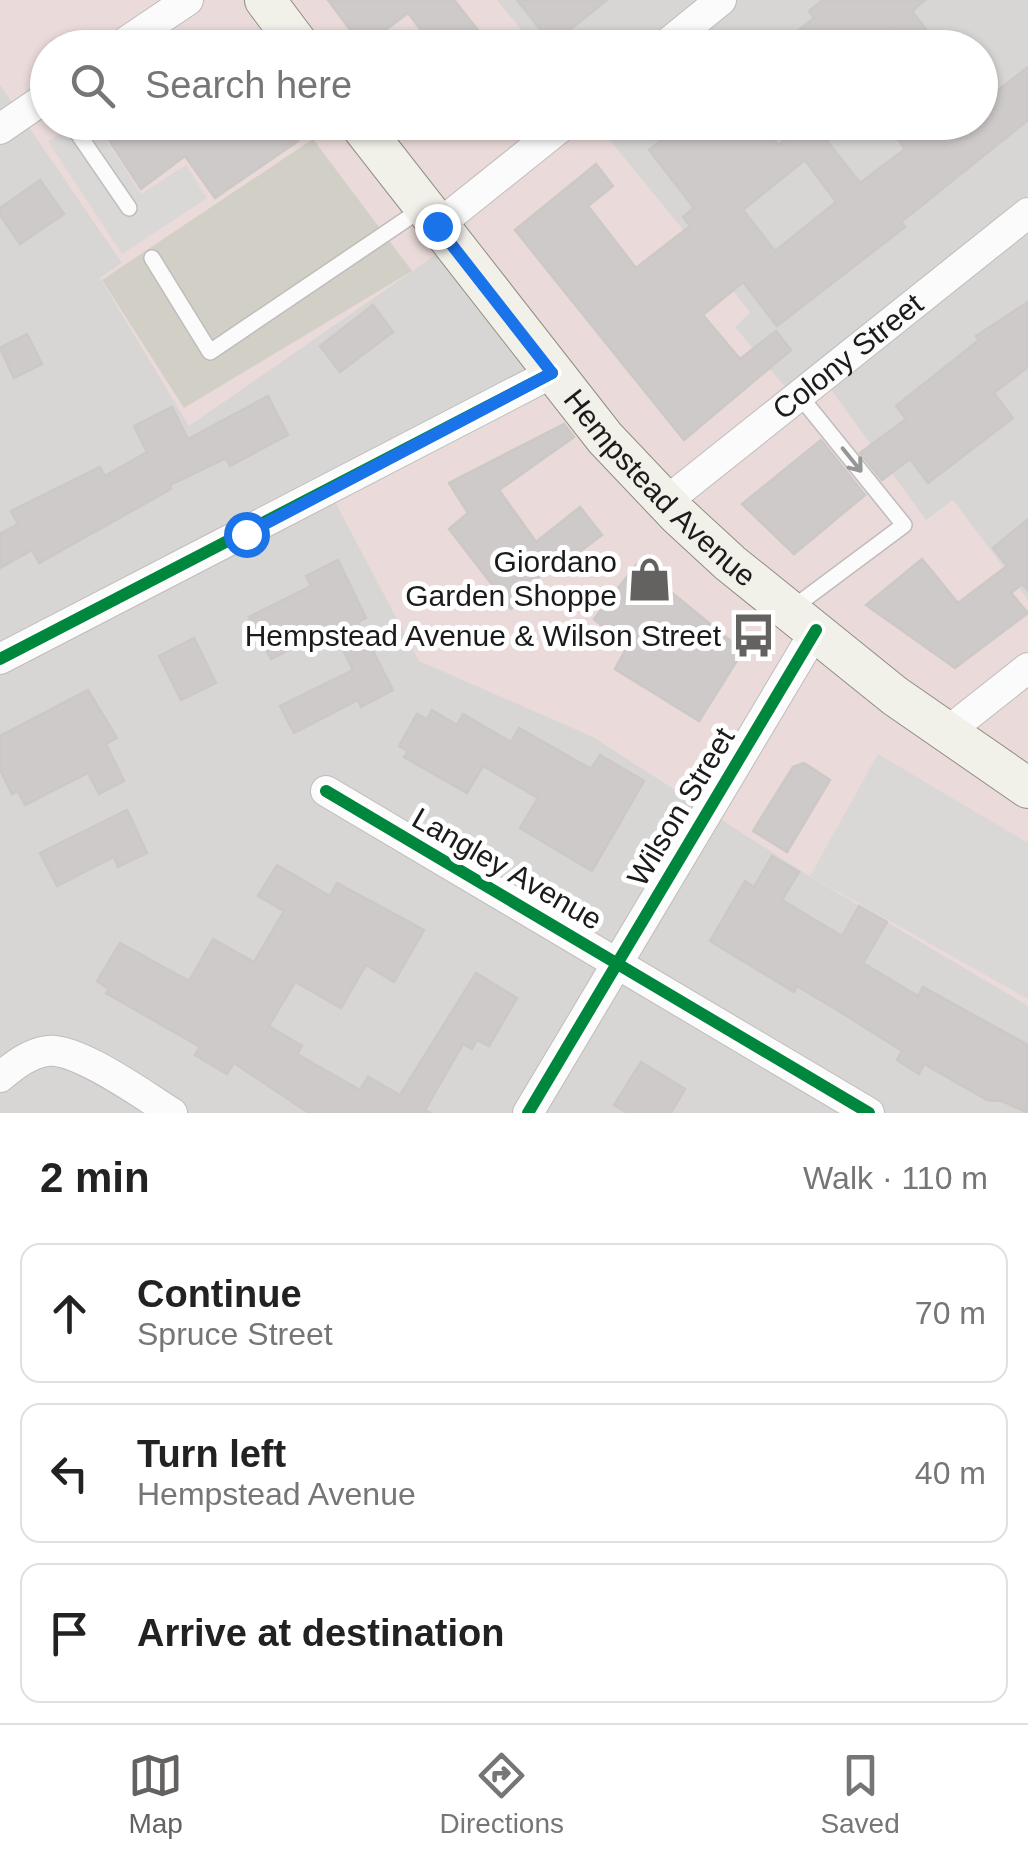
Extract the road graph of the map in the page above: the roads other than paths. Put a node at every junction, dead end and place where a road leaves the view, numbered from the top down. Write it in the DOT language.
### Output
graph roads {
  1 [pos="188,0"];
  2 [pos="265,0"];
  3 [pos="721,0"];
  4 [pos="144,30"];
  5 [pos="288,30"];
  6 [pos="684,30"];
  7 [pos="30,108"];
  8 [pos="0,128"];
  9 [pos="82,140"];
  10 [pos="372,140"];
  11 [pos="541,140"];
  12 [pos="129,208"];
  13 [pos="1028,213"];
  14 [pos="430,217"];
  15 [pos="152,258"];
  16 [pos="552,373"];
  17 [pos="799,396"];
  18 [pos="668,500"];
  19 [pos="803,620"];
  20 [pos="0,659"];
  21 [pos="1028,668"];
  22 [pos="947,732"];
  23 [pos="1028,788"];
  24 [pos="326,791"];
  25 [pos="618,962"];
  26 [pos="0,1077"];
  27 [pos="172,1113"];
  28 [pos="528,1113"];
  29 [pos="869,1113"];
  1 -- 4 [label="street"];
  2 -- 5 [label="main road"];
  3 -- 6 [label="street"];
  7 -- 8 [label="street"];
  9 -- 12 [label="lane"];
  10 -- 14 [label="main road, Hempstead Avenue"];
  11 -- 14 [label="street"];
  13 -- 17 [label="street, Colony Street"];
  14 -- 15 [label="lane"];
  14 -- 16 [label="main road, Hempstead Avenue"];
  16 -- 18 [label="main road, Hempstead Avenue"];
  16 -- 20 [label="street"];
  17 -- 18 [label="street, Colony Street"];
  17 -- 19 [label="lane, one-way"];
  18 -- 19 [label="main road, Hempstead Avenue"];
  19 -- 22 [label="main road, Hempstead Avenue"];
  19 -- 25 [label="street, Wilson Street"];
  21 -- 22 [label="street"];
  22 -- 23 [label="main road, Hempstead Avenue"];
  24 -- 25 [label="street, Langley Avenue"];
  25 -- 28 [label="street, Wilson Street"];
  25 -- 29 [label="street, Langley Avenue"];
  26 -- 27 [label="street"];
}
